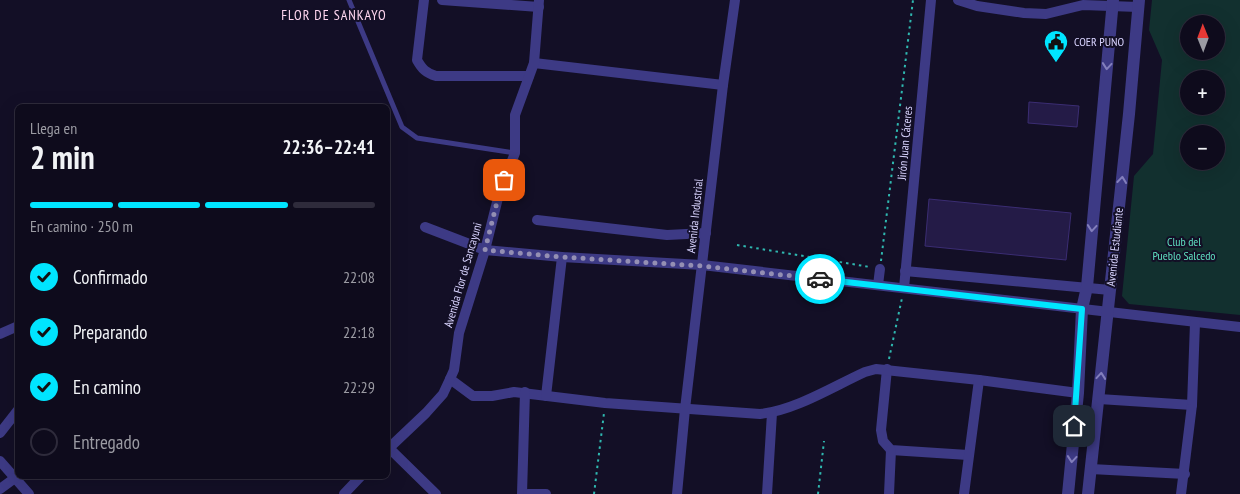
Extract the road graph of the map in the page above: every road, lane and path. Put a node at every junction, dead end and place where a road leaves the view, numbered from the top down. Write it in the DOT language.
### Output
graph roads {
  1 [pos="348,0"];
  2 [pos="424,0"];
  3 [pos="442,0"];
  4 [pos="735,0"];
  5 [pos="913,0"];
  6 [pos="931,0"];
  7 [pos="958,0"];
  8 [pos="1112,2"];
  9 [pos="1139,3"];
  10 [pos="539,4"];
  11 [pos="534,63"];
  12 [pos="529,76"];
  13 [pos="723,85"];
  14 [pos="516,153"];
  15 [pos="537,220"];
  16 [pos="424,227"];
  17 [pos="706,233"];
  18 [pos="737,245"];
  19 [pos="485,250"];
  20 [pos="562,257"];
  21 [pos="702,266"];
  22 [pos="880,269"];
  23 [pos="906,271"];
  24 [pos="878,285"];
  25 [pos="1087,287"];
  26 [pos="904,288"];
  27 [pos="1110,290"];
  28 [pos="1082,309"];
  29 [pos="1107,313"];
  30 [pos="1195,323"];
  31 [pos="15,327"];
  32 [pos="1240,327"];
  33 [pos="0,334"];
  34 [pos="887,369"];
  35 [pos="450,380"];
  36 [pos="979,380"];
  37 [pos="525,392"];
  38 [pos="1078,392"];
  39 [pos="546,396"];
  40 [pos="1099,399"];
  41 [pos="605,403"];
  42 [pos="1192,405"];
  43 [pos="685,409"];
  44 [pos="772,413"];
  45 [pos="15,414"];
  46 [pos="0,433"];
  47 [pos="824,441"];
  48 [pos="390,447"];
  49 [pos="891,450"];
  50 [pos="390,451"];
  51 [pos="968,455"];
  52 [pos="0,461"];
  53 [pos="1091,469"];
  54 [pos="1184,474"];
  55 [pos="15,478"];
  56 [pos="16,479"];
  57 [pos="358,479"];
  58 [pos="0,489"];
  59 [pos="346,493"];
  60 [pos="29,494"];
  61 [pos="436,494"];
  62 [pos="522,494"];
  63 [pos="528,494"];
  64 [pos="546,494"];
  65 [pos="594,494"];
  66 [pos="678,494"];
  67 [pos="767,494"];
  68 [pos="818,494"];
  69 [pos="889,494"];
  70 [pos="964,494"];
  71 [pos="1068,494"];
  72 [pos="1088,494"];
  73 [pos="1181,494"];
  1 -- 14 [label="lane"];
  2 -- 12 [label="street"];
  3 -- 10 [label="street"];
  4 -- 13 [label="street, Avenida Industrial"];
  5 -- 22 [label="path"];
  6 -- 23 [label="street, Jirón Juan Cáceres"];
  7 -- 8 [label="street"];
  8 -- 9 [label="street"];
  8 -- 25 [label="street, Avenida Estudiante, one-way"];
  27 -- 9 [label="street, Avenida Estudiante, one-way"];
  10 -- 11 [label="street, Avenida Flor de Sancayuni"];
  11 -- 12 [label="street, Avenida Flor de Sancayuni"];
  11 -- 13 [label="street"];
  12 -- 14 [label="street, Avenida Flor de Sancayuni"];
  13 -- 17 [label="street, Avenida Industrial"];
  14 -- 19 [label="street, Avenida Flor de Sancayuni"];
  15 -- 17 [label="street"];
  16 -- 19 [label="street"];
  17 -- 21 [label="street, Avenida Industrial"];
  18 -- 22 [label="path"];
  19 -- 20 [label="street"];
  19 -- 35 [label="street, Avenida Flor de Sancayuni"];
  20 -- 21 [label="street"];
  20 -- 39 [label="street"];
  21 -- 24 [label="street"];
  21 -- 43 [label="street, Avenida Industrial"];
  22 -- 24 [label="street"];
  23 -- 25 [label="street"];
  23 -- 26 [label="street, Jirón Juan Cáceres"];
  24 -- 26 [label="street"];
  25 -- 27 [label="street"];
  25 -- 28 [label="street, Avenida Estudiante"];
  26 -- 28 [label="street"];
  26 -- 34 [label="path"];
  27 -- 29 [label="street, Avenida Estudiante"];
  28 -- 29 [label="street"];
  28 -- 38 [label="street, Avenida Estudiante"];
  29 -- 30 [label="street"];
  40 -- 29 [label="street, Avenida Estudiante, one-way"];
  30 -- 32 [label="street"];
  30 -- 42 [label="street"];
  31 -- 33 [label="street"];
  34 -- 36 [label="street"];
  34 -- 44 [label="street"];
  34 -- 49 [label="street"];
  35 -- 37 [label="street"];
  35 -- 48 [label="street, Avenida Flor de Sancayuni"];
  36 -- 38 [label="street"];
  36 -- 51 [label="street"];
  37 -- 39 [label="street"];
  37 -- 62 [label="street"];
  38 -- 71 [label="street, Avenida Estudiante, one-way"];
  39 -- 41 [label="street"];
  40 -- 42 [label="street"];
  40 -- 53 [label="street, Avenida Estudiante"];
  41 -- 43 [label="street"];
  41 -- 65 [label="path"];
  42 -- 54 [label="street"];
  43 -- 44 [label="street"];
  43 -- 66 [label="street, Avenida Industrial"];
  44 -- 67 [label="street"];
  45 -- 46 [label="street"];
  47 -- 68 [label="path"];
  49 -- 51 [label="street"];
  49 -- 69 [label="street"];
  50 -- 61 [label="street"];
  51 -- 70 [label="street"];
  52 -- 55 [label="street"];
  53 -- 54 [label="street"];
  53 -- 72 [label="street, Avenida Estudiante"];
  54 -- 73 [label="street"];
  55 -- 58 [label="street"];
  56 -- 60 [label="street"];
  57 -- 59 [label="street"];
  63 -- 64 [label="street"];
}
